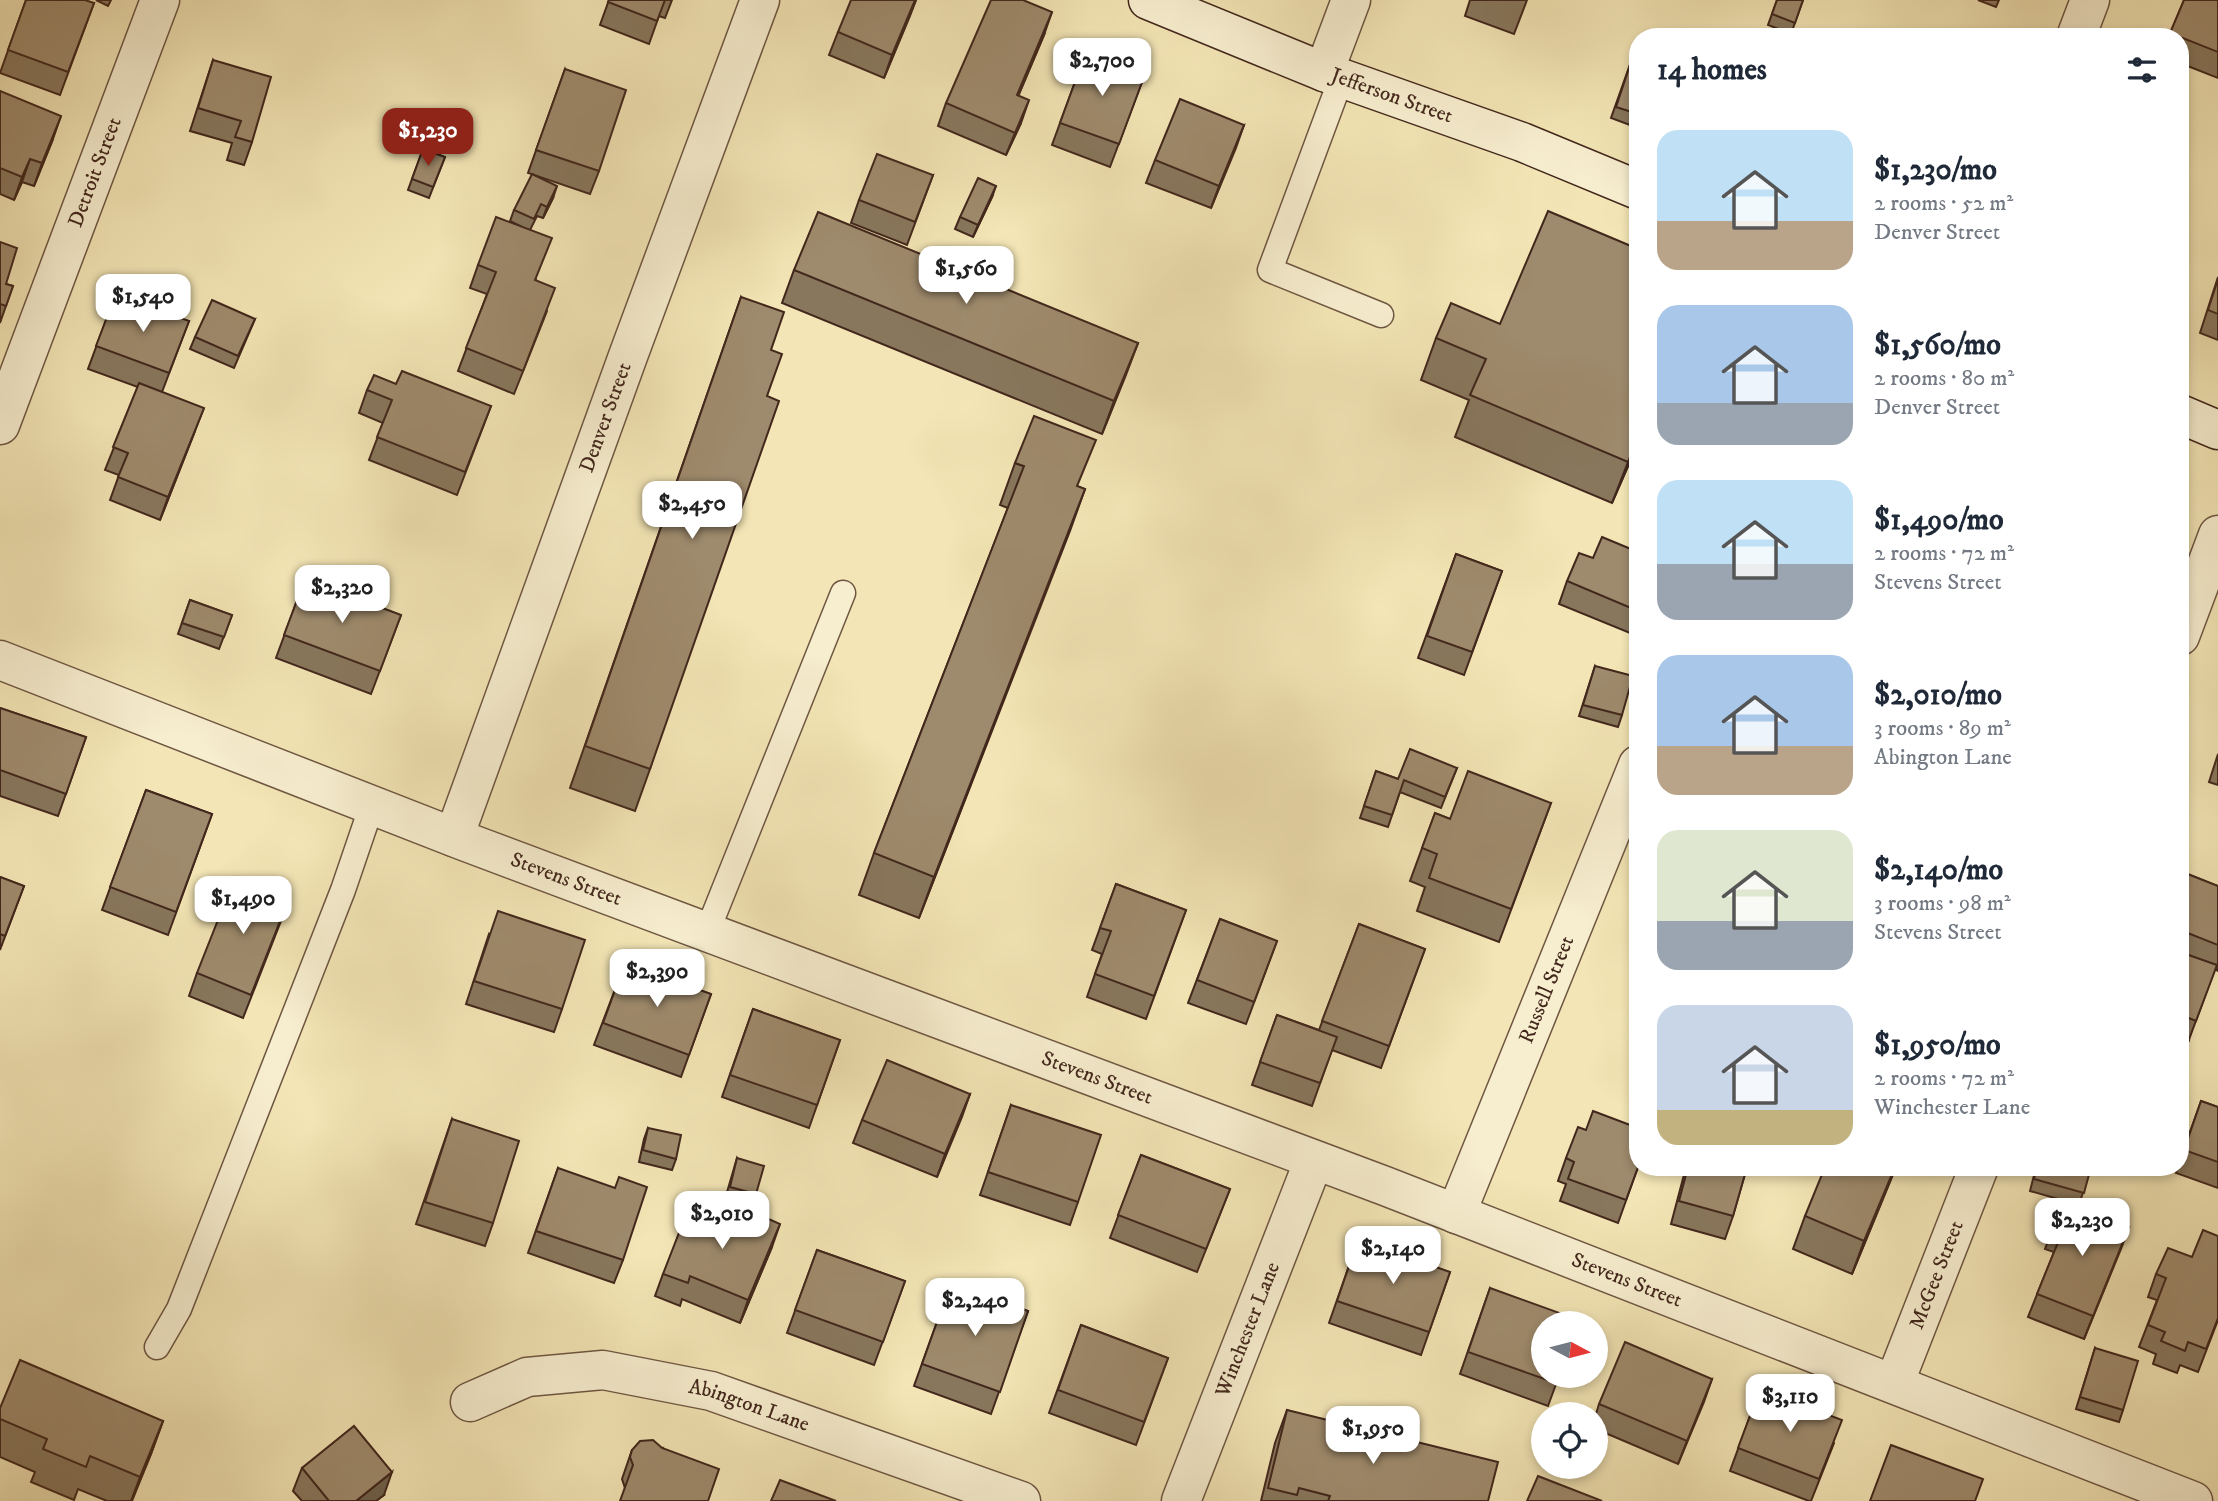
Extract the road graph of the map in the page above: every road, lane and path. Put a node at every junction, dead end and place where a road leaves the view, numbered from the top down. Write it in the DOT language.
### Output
graph roads {
  1 [pos="160,0"];
  2 [pos="760,0"];
  3 [pos="1148,0"];
  4 [pos="1351,0"];
  5 [pos="2090,0"];
  6 [pos="2079,28"];
  7 [pos="1333,76"];
  8 [pos="1629,186"];
  9 [pos="1381,315"];
  10 [pos="2189,418"];
  11 [pos="0,425"];
  12 [pos="2218,429"];
  13 [pos="2218,535"];
  14 [pos="842,593"];
  15 [pos="2189,612"];
  16 [pos="0,660"];
  17 [pos="1629,787"];
  18 [pos="372,805"];
  19 [pos="454,837"];
  20 [pos="707,932"];
  21 [pos="1314,1160"];
  22 [pos="1975,1176"];
  23 [pos="1456,1214"];
  24 [pos="157,1347"];
  25 [pos="1894,1384"];
  26 [pos="470,1402"];
  27 [pos="2188,1500"];
  28 [pos="1021,1501"];
  29 [pos="1181,1501"];
  1 -- 11 [label="street, Detroit Street"];
  2 -- 19 [label="street, Denver Street"];
  3 -- 7 [label="street, Jefferson Street"];
  4 -- 7 [label="street"];
  5 -- 6 [label="street"];
  7 -- 8 [label="street, Jefferson Street"];
  7 -- 9 [label="lane"];
  10 -- 12 [label="street"];
  13 -- 15 [label="street"];
  14 -- 20 [label="lane"];
  16 -- 18 [label="street, Stevens Street"];
  17 -- 23 [label="street, Russell Street"];
  18 -- 19 [label="street, Stevens Street"];
  18 -- 24 [label="lane"];
  19 -- 20 [label="street, Stevens Street"];
  20 -- 21 [label="street, Stevens Street"];
  21 -- 23 [label="street, Stevens Street"];
  21 -- 29 [label="street, Winchester Lane"];
  22 -- 25 [label="street, McGee Street"];
  23 -- 25 [label="street, Stevens Street"];
  25 -- 27 [label="street, Stevens Street"];
  26 -- 28 [label="street, Abington Lane"];
}
